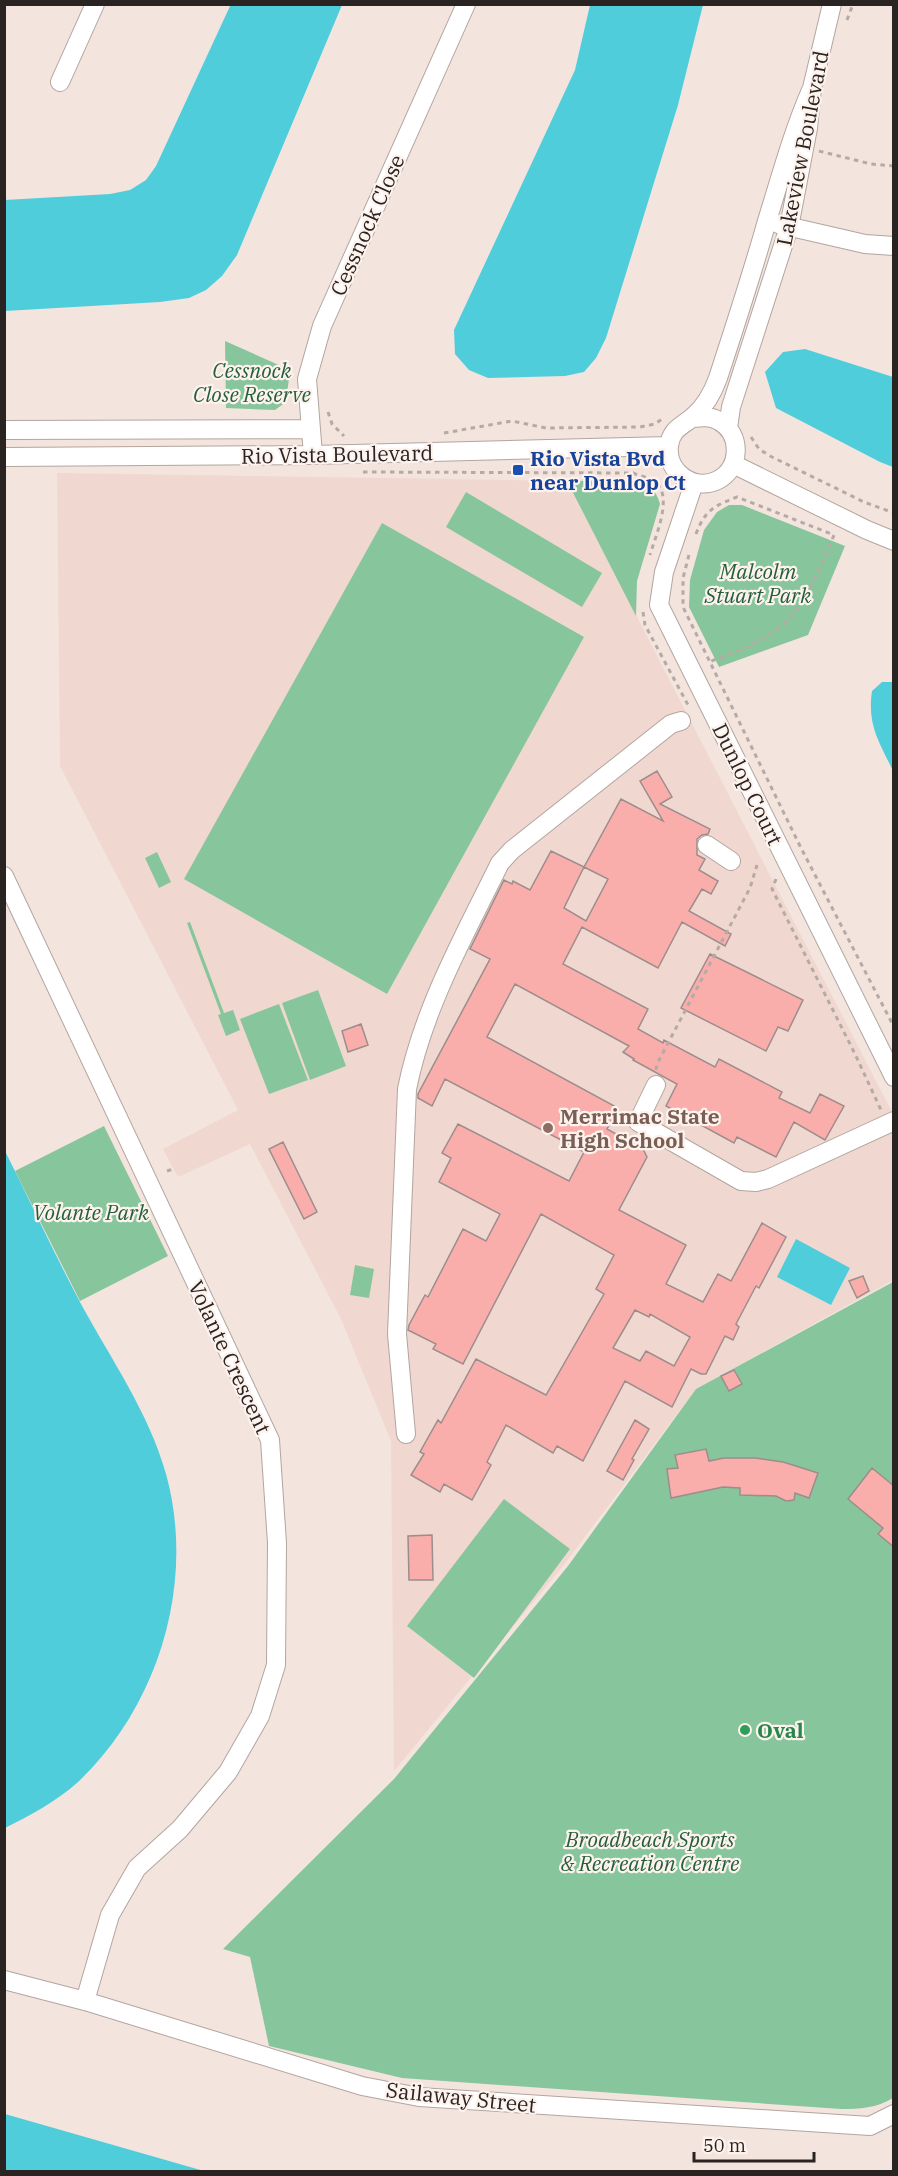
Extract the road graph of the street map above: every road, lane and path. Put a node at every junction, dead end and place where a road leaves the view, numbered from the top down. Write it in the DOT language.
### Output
graph roads {
  1 [pos="95,4"];
  2 [pos="466,4"];
  3 [pos="832,4"];
  4 [pos="60,82"];
  5 [pos="812,88"];
  6 [pos="816,150"];
  7 [pos="894,165"];
  8 [pos="767,222"];
  9 [pos="789,227"];
  10 [pos="894,246"];
  11 [pos="309,404"];
  12 [pos="665,416"];
  13 [pos="692,418"];
  14 [pos="728,428"];
  15 [pos="311,429"];
  16 [pos="4,430"];
  17 [pos="443,433"];
  18 [pos="749,435"];
  19 [pos="348,440"];
  20 [pos="669,446"];
  21 [pos="313,455"];
  22 [pos="4,457"];
  23 [pos="733,464"];
  24 [pos="354,472"];
  25 [pos="694,483"];
  26 [pos="894,513"];
  27 [pos="695,537"];
  28 [pos="894,541"];
  29 [pos="692,545"];
  30 [pos="648,564"];
  31 [pos="642,608"];
  32 [pos="709,662"];
  33 [pos="686,716"];
  34 [pos="707,845"];
  35 [pos="731,861"];
  36 [pos="757,865"];
  37 [pos="4,876"];
  38 [pos="777,877"];
  39 [pos="894,1027"];
  40 [pos="894,1077"];
  41 [pos="656,1085"];
  42 [pos="890,1123"];
  43 [pos="173,1169"];
  44 [pos="167,1171"];
  45 [pos="406,1434"];
  46 [pos="4,1980"];
  47 [pos="85,2001"];
  48 [pos="894,2114"];
  1 -- 4 [label="street"];
  2 -- 11 [label="street, Cessnock Close"];
  3 -- 5 [label="street, Lakeview Boulevard"];
  5 -- 8 [label="street"];
  5 -- 9 [label="street, Lakeview Boulevard"];
  6 -- 7 [label="path"];
  8 -- 9 [label="street"];
  8 -- 13 [label="street"];
  9 -- 10 [label="street"];
  9 -- 14 [label="street, Lakeview Boulevard"];
  11 -- 15 [label="street, Cessnock Close"];
  11 -- 19 [label="path"];
  12 -- 17 [label="path"];
  13 -- 14 [label="street"];
  13 -- 20 [label="street"];
  14 -- 23 [label="street"];
  15 -- 16 [label="street, Rio Vista Boulevard"];
  15 -- 21 [label="street, Cessnock Close"];
  18 -- 26 [label="path"];
  20 -- 21 [label="street, Rio Vista Boulevard"];
  20 -- 25 [label="street"];
  21 -- 22 [label="street, Rio Vista Boulevard"];
  23 -- 25 [label="street"];
  23 -- 28 [label="street"];
  24 -- 30 [label="path"];
  25 -- 40 [label="street, Dunlop Court"];
  27 -- 32 [label="path"];
  29 -- 32 [label="path"];
  31 -- 33 [label="path"];
  32 -- 39 [label="path"];
  33 -- 45 [label="street"];
  34 -- 35 [label="street"];
  36 -- 41 [label="path"];
  37 -- 47 [label="street, Volante Crescent"];
  38 -- 42 [label="path"];
  41 -- 42 [label="street"];
  43 -- 44 [label="path"];
  46 -- 47 [label="street, Sailaway Street"];
  47 -- 48 [label="street, Sailaway Street"];
}
